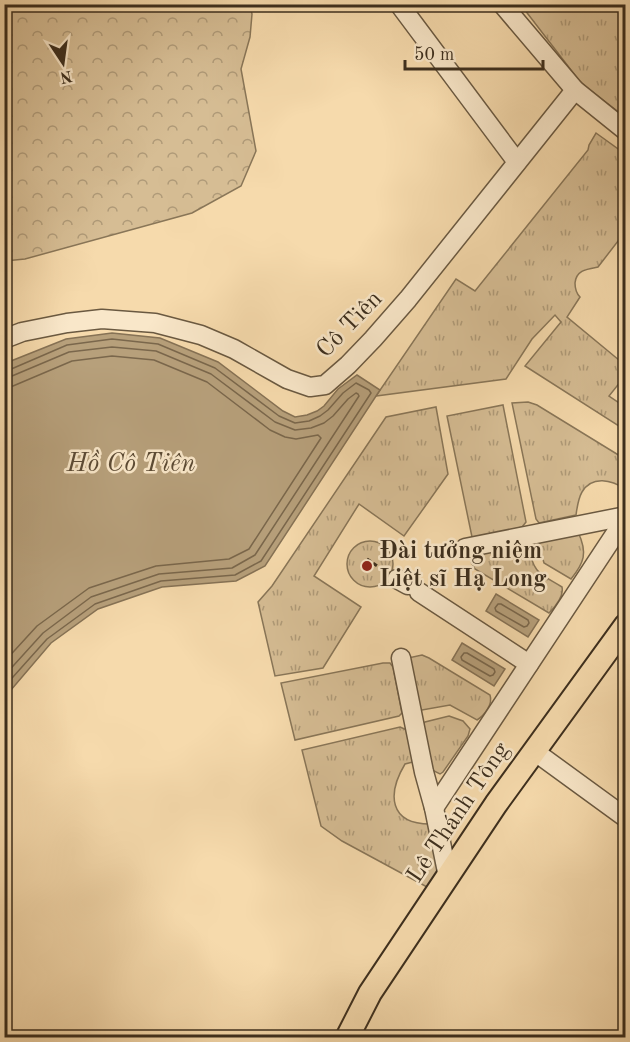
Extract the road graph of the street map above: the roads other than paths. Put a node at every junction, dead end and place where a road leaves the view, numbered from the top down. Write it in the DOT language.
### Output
graph roads {
  1 [pos="399,4"];
  2 [pos="502,4"];
  3 [pos="574,90"];
  4 [pos="626,131"];
  5 [pos="517,162"];
  6 [pos="4,339"];
  7 [pos="625,516"];
  8 [pos="465,548"];
  9 [pos="408,585"];
  10 [pos="626,625"];
  11 [pos="400,658"];
  12 [pos="529,664"];
  13 [pos="534,751"];
  14 [pos="434,807"];
  15 [pos="626,818"];
  16 [pos="448,877"];
  17 [pos="347,1038"];
  1 -- 5 [label="street"];
  2 -- 3 [label="street"];
  3 -- 4 [label="street"];
  3 -- 5 [label="street, Cô Tiên"];
  5 -- 6 [label="street, Cô Tiên"];
  7 -- 8 [label="street"];
  7 -- 12 [label="street"];
  9 -- 12 [label="street"];
  10 -- 13 [label="main road, Lê Thánh Tông"];
  11 -- 14 [label="street"];
  12 -- 14 [label="street"];
  13 -- 15 [label="street"];
  13 -- 16 [label="main road, Lê Thánh Tông"];
  14 -- 16 [label="street"];
  16 -- 17 [label="main road, Lê Thánh Tông"];
}
